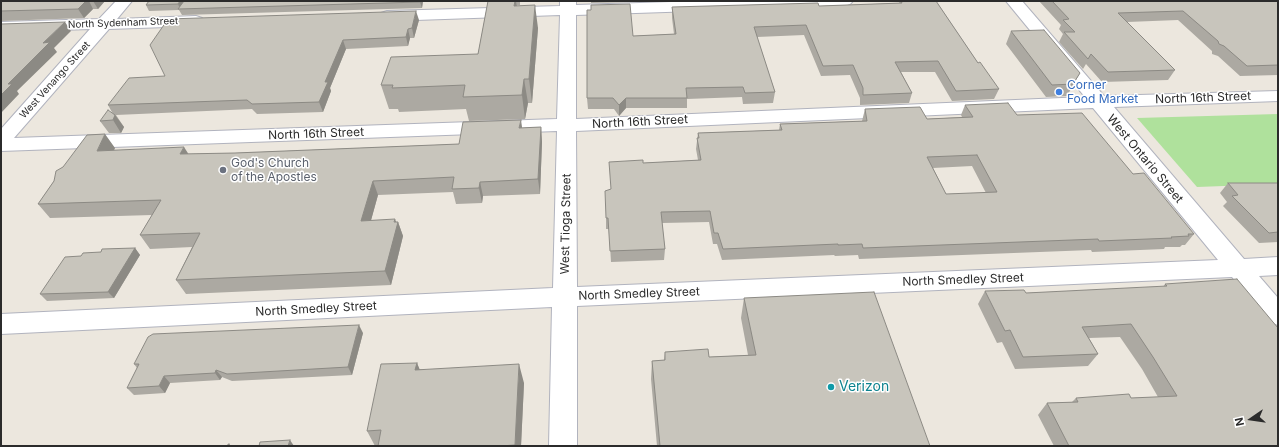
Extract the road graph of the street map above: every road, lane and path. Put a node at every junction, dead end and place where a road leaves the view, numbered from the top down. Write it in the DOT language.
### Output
graph roads {
  1 [pos="124,1"];
  2 [pos="845,1"];
  3 [pos="1014,1"];
  4 [pos="568,6"];
  5 [pos="370,16"];
  6 [pos="207,21"];
  7 [pos="105,24"];
  8 [pos="1,27"];
  9 [pos="1278,96"];
  10 [pos="1097,102"];
  11 [pos="567,125"];
  12 [pos="1,141"];
  13 [pos="1,145"];
  14 [pos="1278,266"];
  15 [pos="1238,268"];
  16 [pos="566,297"];
  17 [pos="1278,315"];
  18 [pos="1,324"];
  19 [pos="563,446"];
  1 -- 7 [label="street, West Venango Street"];
  2 -- 4 [label="street"];
  3 -- 10 [label="street, West Ontario Street"];
  4 -- 5 [label="street"];
  4 -- 11 [label="street, West Tioga Street"];
  6 -- 7 [label="street, North Sydenham Street"];
  7 -- 8 [label="street, North Sydenham Street"];
  7 -- 12 [label="street, West Venango Street"];
  9 -- 10 [label="street, North 16th Street"];
  10 -- 11 [label="street, North 16th Street"];
  10 -- 15 [label="street, West Ontario Street"];
  11 -- 13 [label="street, North 16th Street"];
  11 -- 16 [label="street, West Tioga Street"];
  14 -- 15 [label="street, North Smedley Street"];
  15 -- 16 [label="street, North Smedley Street"];
  15 -- 17 [label="street, West Ontario Street"];
  16 -- 18 [label="street, North Smedley Street"];
  16 -- 19 [label="street, West Tioga Street"];
}
